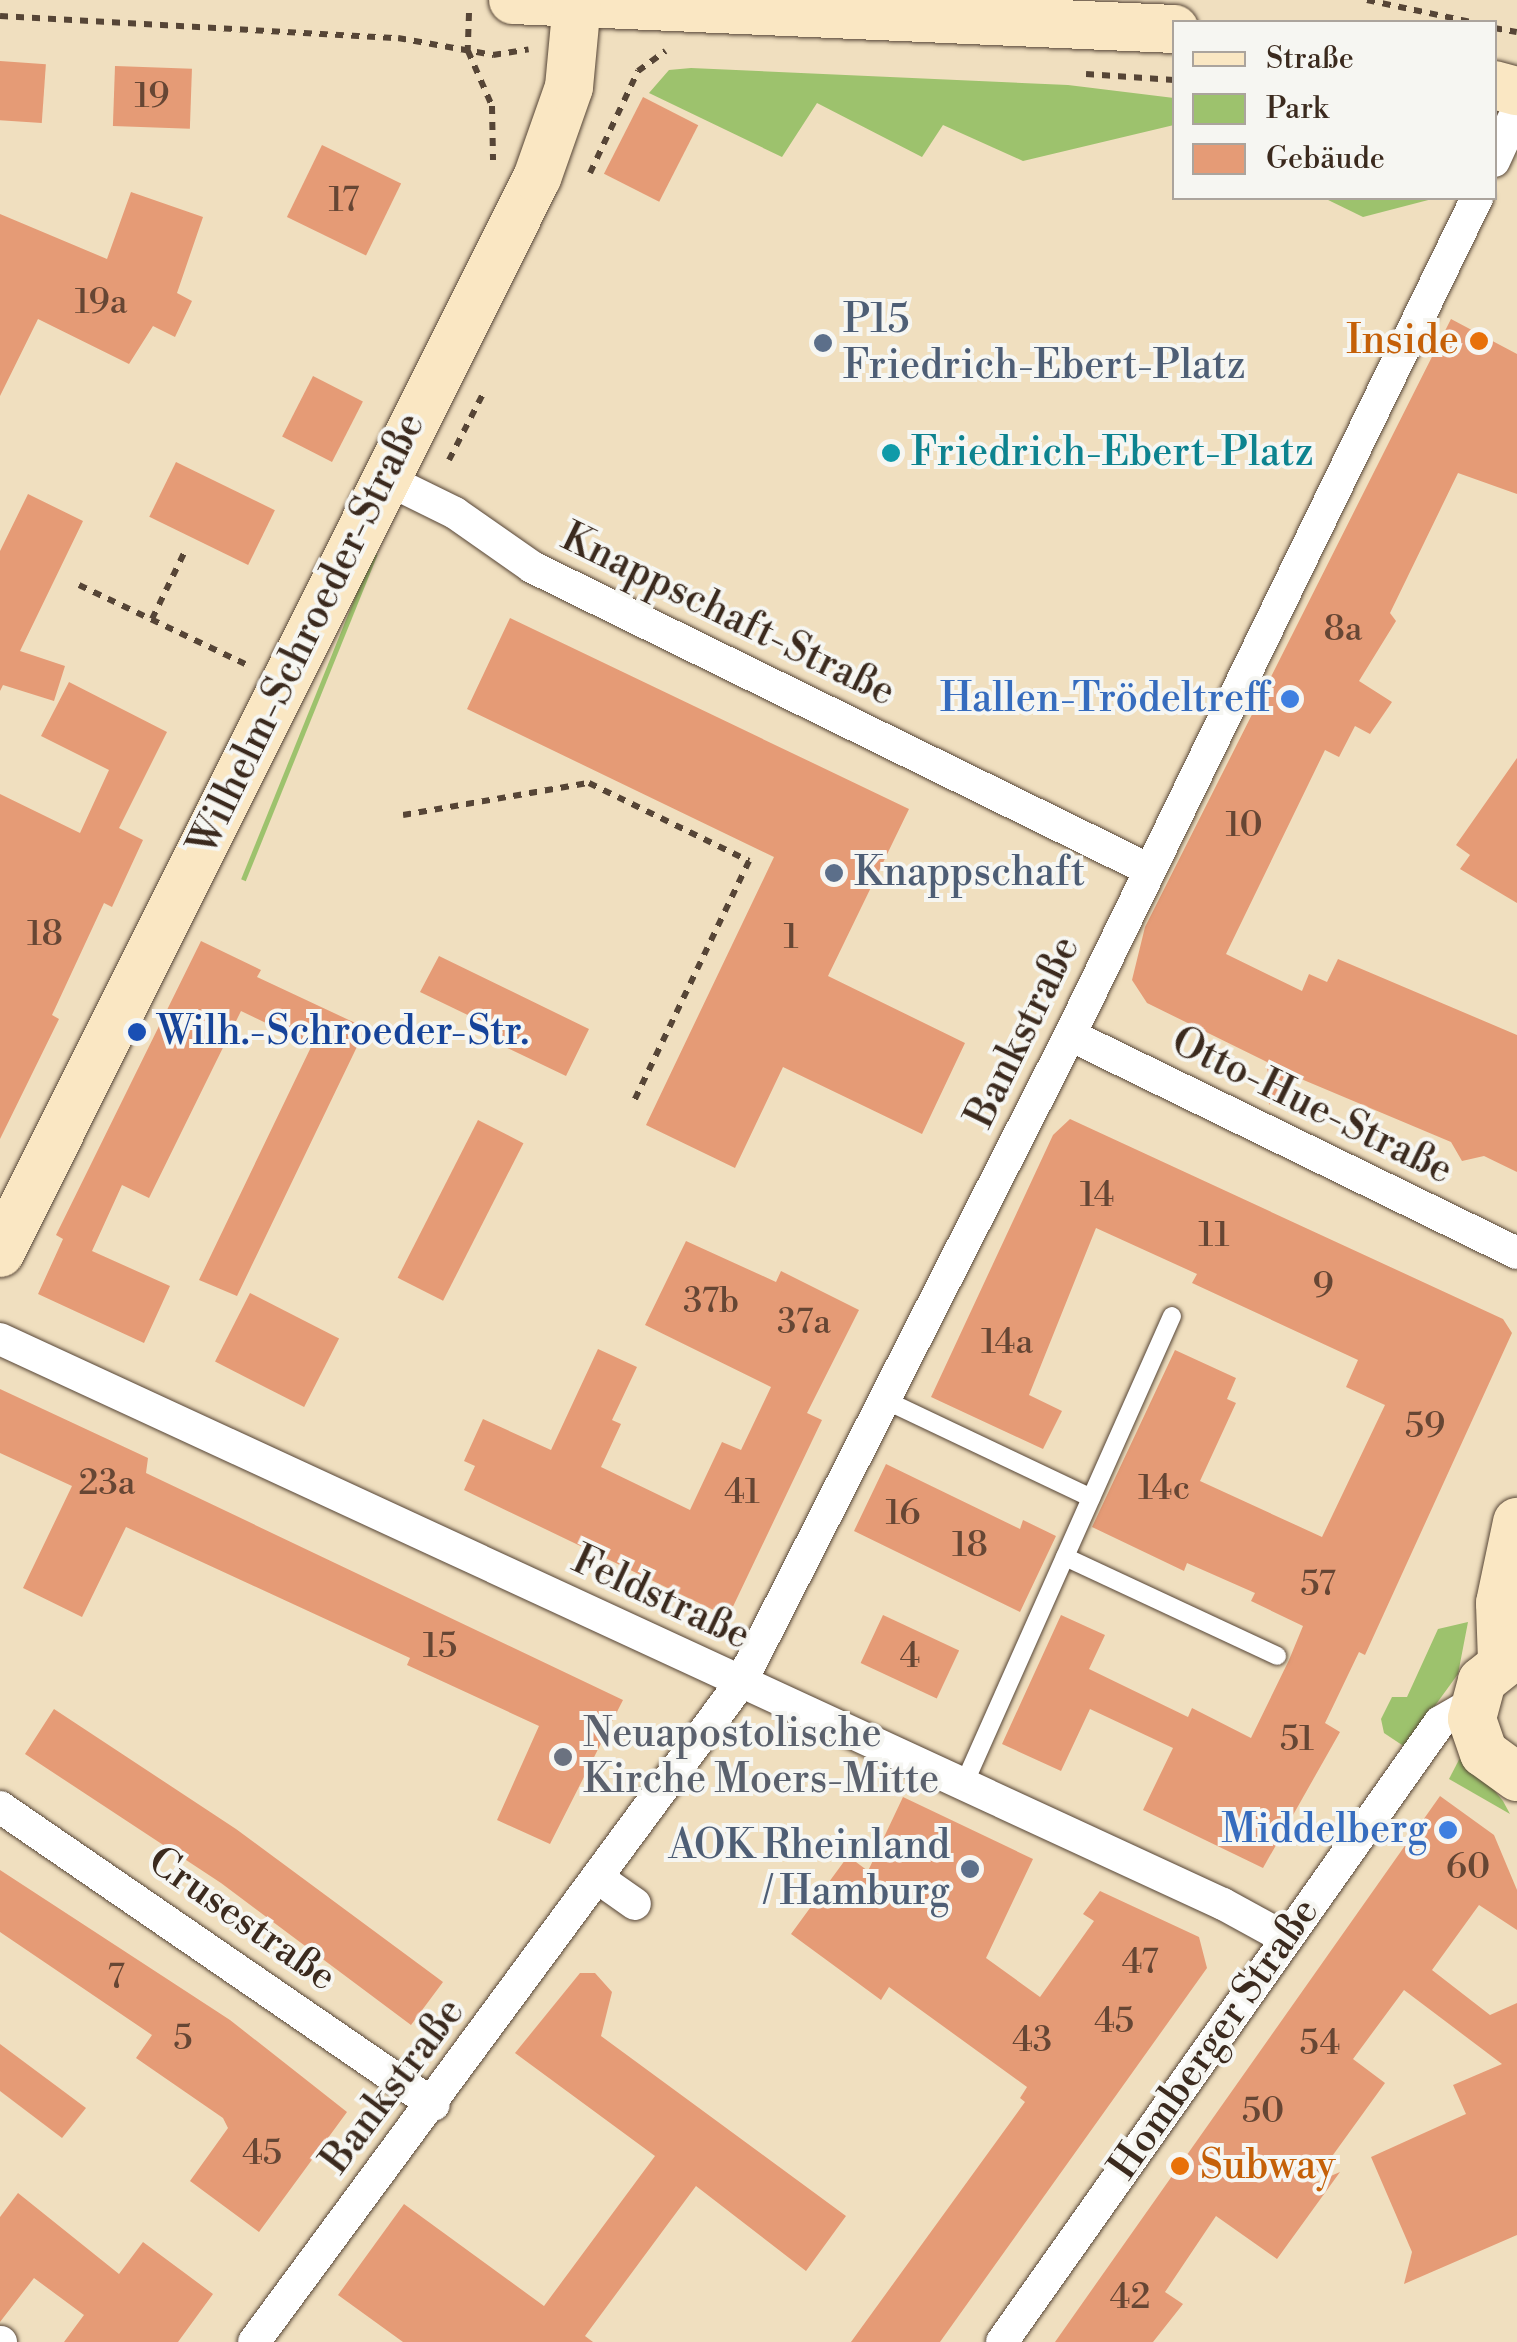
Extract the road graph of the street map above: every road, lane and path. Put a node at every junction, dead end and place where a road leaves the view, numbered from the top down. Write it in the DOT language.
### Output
graph roads {
  1 [pos="1366,0"];
  2 [pos="576,3"];
  3 [pos="491,7"];
  4 [pos="0,16"];
  5 [pos="1161,18"];
  6 [pos="1461,20"];
  7 [pos="468,51"];
  8 [pos="493,55"];
  9 [pos="1511,88"];
  10 [pos="1497,148"];
  11 [pos="1476,200"];
  12 [pos="384,478"];
  13 [pos="184,551"];
  14 [pos="79,585"];
  15 [pos="152,619"];
  16 [pos="252,667"];
  17 [pos="404,815"];
  18 [pos="1150,870"];
  19 [pos="1070,1036"];
  20 [pos="634,1100"];
  21 [pos="0,1253"];
  22 [pos="1517,1253"];
  23 [pos="1172,1316"];
  24 [pos="0,1339"];
  25 [pos="884,1400"];
  26 [pos="1091,1498"];
  27 [pos="1517,1522"];
  28 [pos="1065,1557"];
  29 [pos="1277,1656"];
  30 [pos="1509,1657"];
  31 [pos="741,1682"];
  32 [pos="1474,1702"];
  33 [pos="1517,1777"];
  34 [pos="964,1784"];
  35 [pos="0,1807"];
  36 [pos="598,1878"];
  37 [pos="635,1904"];
  38 [pos="1284,1938"];
  39 [pos="434,2105"];
  40 [pos="254,2342"];
  41 [pos="1002,2342"];
  1 -- 6 [label="path"];
  2 -- 3 [label="main road"];
  2 -- 5 [label="main road"];
  2 -- 12 [label="main road, Wilhelm-Schroeder-Straße"];
  3 -- 7 [label="path"];
  4 -- 7 [label="path"];
  7 -- 8 [label="path"];
  9 -- 10 [label="street"];
  11 -- 18 [label="street, Bankstraße"];
  12 -- 18 [label="street, Knappschaft-Straße"];
  12 -- 21 [label="main road, Wilhelm-Schroeder-Straße"];
  13 -- 15 [label="path"];
  14 -- 15 [label="path"];
  15 -- 16 [label="path"];
  17 -- 20 [label="path"];
  18 -- 19 [label="street, Bankstraße"];
  19 -- 22 [label="street, Otto-Hue-Straße"];
  19 -- 25 [label="street, Bankstraße"];
  23 -- 26 [label="lane"];
  24 -- 31 [label="street, Feldstraße"];
  25 -- 26 [label="lane"];
  25 -- 31 [label="street, Bankstraße"];
  26 -- 28 [label="lane"];
  27 -- 30 [label="main road, Homberger Straße"];
  28 -- 29 [label="lane"];
  28 -- 34 [label="lane"];
  30 -- 32 [label="main road, Homberger Straße"];
  31 -- 34 [label="street, Feldstraße"];
  31 -- 36 [label="street, Bankstraße"];
  32 -- 33 [label="main road"];
  32 -- 38 [label="street, Homberger Straße"];
  34 -- 38 [label="street, Feldstraße"];
  35 -- 39 [label="street, Crusestraße"];
  36 -- 37 [label="street"];
  36 -- 39 [label="street, Bankstraße"];
  38 -- 41 [label="street, Homberger Straße"];
  39 -- 40 [label="street, Bankstraße"];
}
